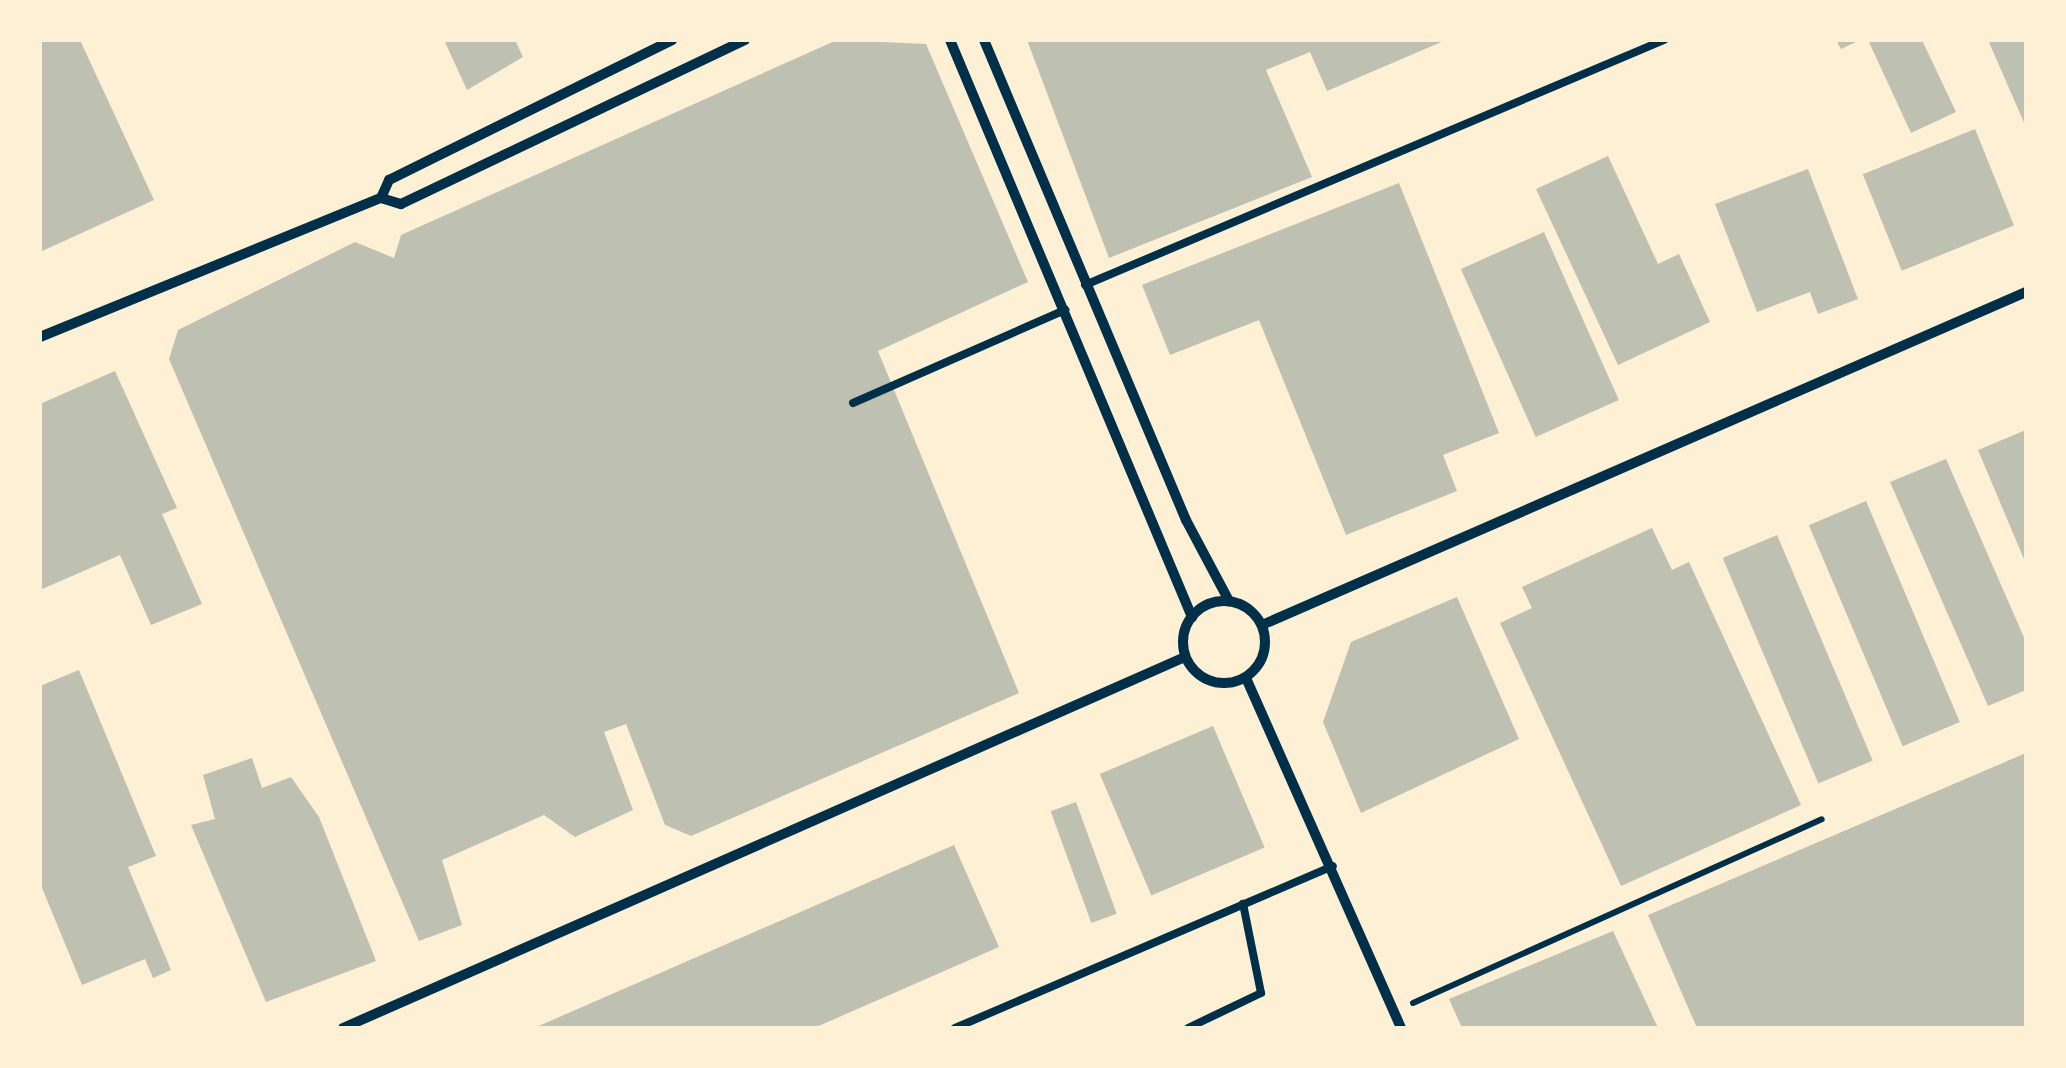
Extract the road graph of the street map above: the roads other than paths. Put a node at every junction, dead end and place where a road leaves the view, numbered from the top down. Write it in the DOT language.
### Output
graph roads {
  1 [pos="672,40"];
  2 [pos="745,40"];
  3 [pos="950,40"];
  4 [pos="984,40"];
  5 [pos="1664,40"];
  6 [pos="382,198"];
  7 [pos="1085,285"];
  8 [pos="2026,292"];
  9 [pos="1065,310"];
  10 [pos="40,336"];
  11 [pos="853,403"];
  12 [pos="1229,601"];
  13 [pos="1192,617"];
  14 [pos="1262,626"];
  15 [pos="1186,657"];
  16 [pos="1246,678"];
  17 [pos="1333,866"];
  18 [pos="1244,904"];
  19 [pos="344,1028"];
  20 [pos="956,1028"];
  21 [pos="1188,1028"];
  22 [pos="1401,1028"];
  1 -- 6 [label="street"];
  2 -- 6 [label="street"];
  3 -- 9 [label="street"];
  4 -- 7 [label="street"];
  5 -- 7 [label="lane"];
  6 -- 10 [label="street"];
  7 -- 12 [label="street"];
  8 -- 14 [label="street"];
  9 -- 11 [label="lane"];
  9 -- 13 [label="street"];
  12 -- 13 [label="street"];
  12 -- 14 [label="street"];
  13 -- 15 [label="street"];
  14 -- 16 [label="street"];
  15 -- 16 [label="street"];
  15 -- 19 [label="street"];
  16 -- 17 [label="street"];
  17 -- 18 [label="lane"];
  17 -- 22 [label="street"];
  18 -- 20 [label="lane"];
  18 -- 21 [label="lane"];
}
